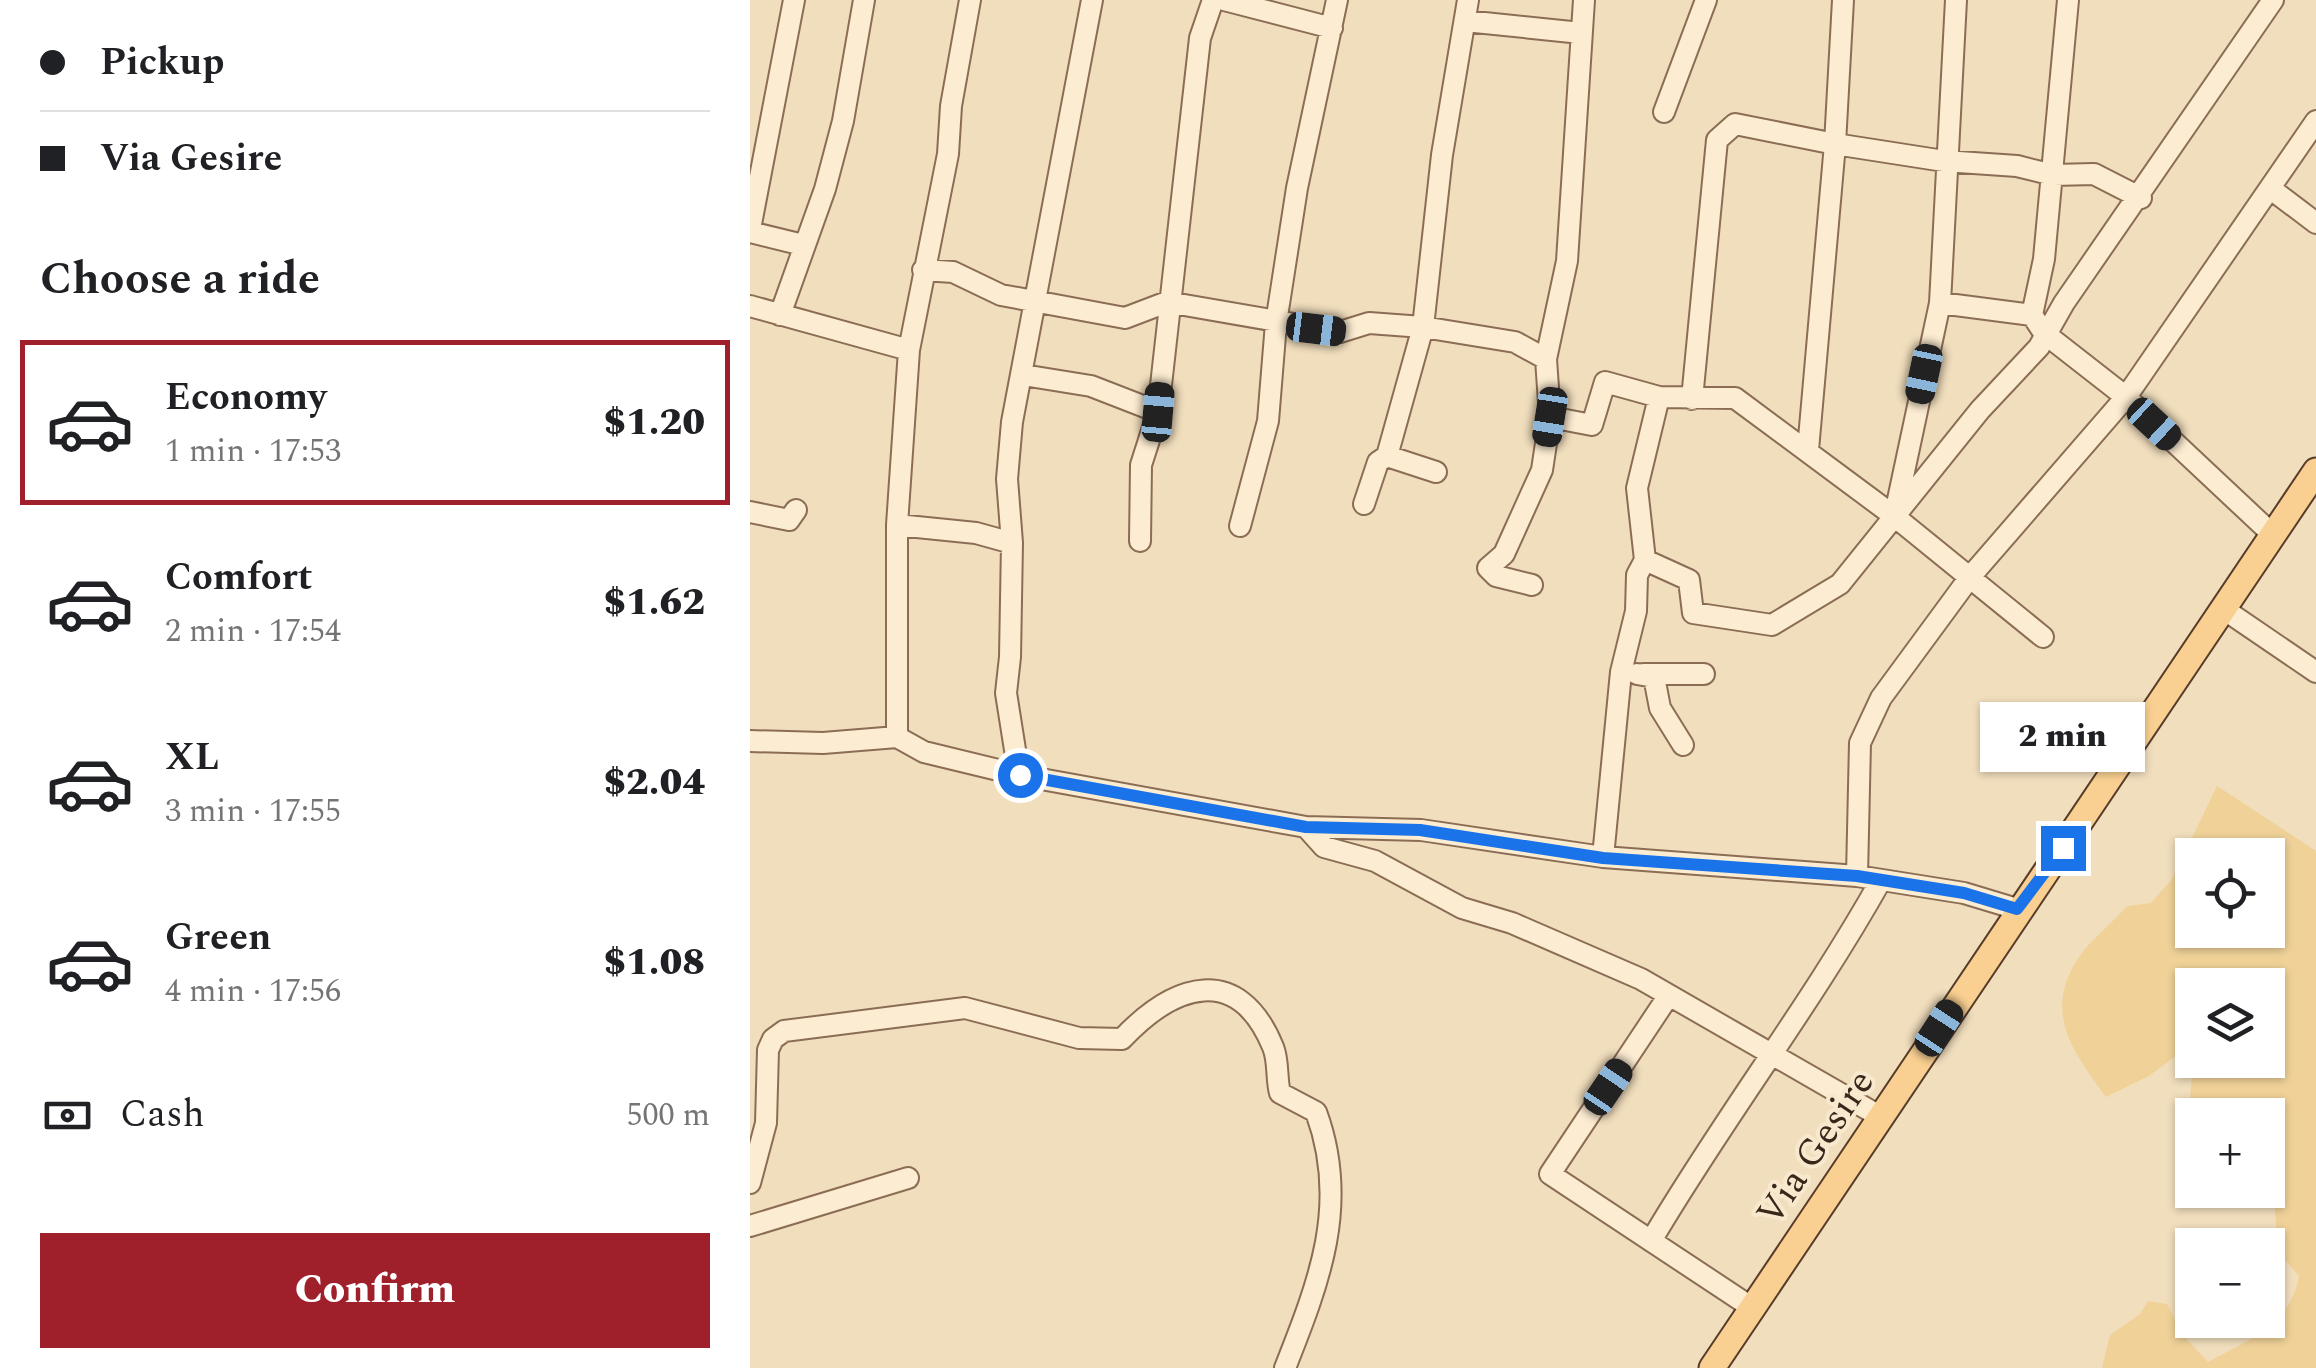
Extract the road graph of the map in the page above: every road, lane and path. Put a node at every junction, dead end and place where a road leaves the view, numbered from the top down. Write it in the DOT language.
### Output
graph roads {
  1 [pos="794,0"];
  2 [pos="864,0"];
  3 [pos="970,0"];
  4 [pos="1092,0"];
  5 [pos="1213,0"];
  6 [pos="1224,0"];
  7 [pos="1338,0"];
  8 [pos="1584,0"];
  9 [pos="1706,0"];
  10 [pos="1843,0"];
  11 [pos="1956,0"];
  12 [pos="2068,0"];
  13 [pos="2270,1"];
  14 [pos="1466,11"];
  15 [pos="1332,28"];
  16 [pos="1581,34"];
  17 [pos="1664,112"];
  18 [pos="2316,121"];
  19 [pos="1836,144"];
  20 [pos="1944,161"];
  21 [pos="2053,175"];
  22 [pos="2271,189"];
  23 [pos="2140,198"];
  24 [pos="2316,223"];
  25 [pos="750,230"];
  26 [pos="803,245"];
  27 [pos="923,270"];
  28 [pos="1036,299"];
  29 [pos="1167,302"];
  30 [pos="1940,303"];
  31 [pos="750,306"];
  32 [pos="780,315"];
  33 [pos="1276,323"];
  34 [pos="2038,324"];
  35 [pos="1424,327"];
  36 [pos="908,350"];
  37 [pos="1546,359"];
  38 [pos="1023,375"];
  39 [pos="1659,397"];
  40 [pos="2126,397"];
  41 [pos="1692,399"];
  42 [pos="1158,412"];
  43 [pos="1550,417"];
  44 [pos="1808,450"];
  45 [pos="1386,456"];
  46 [pos="2316,471"];
  47 [pos="1436,472"];
  48 [pos="1364,504"];
  49 [pos="796,510"];
  50 [pos="750,512"];
  51 [pos="1894,516"];
  52 [pos="897,525"];
  53 [pos="1240,526"];
  54 [pos="2272,534"];
  55 [pos="1140,541"];
  56 [pos="1012,543"];
  57 [pos="1646,560"];
  58 [pos="1970,577"];
  59 [pos="1532,585"];
  60 [pos="2225,610"];
  61 [pos="2043,638"];
  62 [pos="2316,672"];
  63 [pos="1629,673"];
  64 [pos="1704,674"];
  65 [pos="898,737"];
  66 [pos="750,740"];
  67 [pos="1683,745"];
  68 [pos="1020,775"];
  69 [pos="1306,827"];
  70 [pos="1603,858"];
  71 [pos="1857,876"];
  72 [pos="1882,880"];
  73 [pos="2017,909"];
  74 [pos="1669,996"];
  75 [pos="1772,1054"];
  76 [pos="1881,1118"];
  77 [pos="908,1178"];
  78 [pos="750,1182"];
  79 [pos="750,1226"];
  80 [pos="1651,1240"];
  81 [pos="1754,1308"];
  82 [pos="1285,1368"];
  83 [pos="1712,1368"];
  1 -- 25 [label="street"];
  2 -- 26 [label="street"];
  3 -- 27 [label="street"];
  4 -- 28 [label="street"];
  5 -- 29 [label="street"];
  6 -- 15 [label="street"];
  7 -- 15 [label="street"];
  8 -- 16 [label="street"];
  9 -- 17 [label="street"];
  10 -- 19 [label="street"];
  11 -- 20 [label="street"];
  12 -- 21 [label="street"];
  13 -- 23 [label="street"];
  14 -- 16 [label="street"];
  14 -- 35 [label="street"];
  15 -- 33 [label="street"];
  16 -- 37 [label="street"];
  18 -- 22 [label="street"];
  19 -- 20 [label="street"];
  19 -- 41 [label="street"];
  19 -- 44 [label="street"];
  20 -- 21 [label="street"];
  20 -- 30 [label="street"];
  21 -- 23 [label="street"];
  21 -- 34 [label="street"];
  22 -- 24 [label="street"];
  22 -- 40 [label="street"];
  23 -- 34 [label="street"];
  25 -- 26 [label="street"];
  26 -- 32 [label="street"];
  27 -- 28 [label="street"];
  27 -- 36 [label="street"];
  28 -- 29 [label="street"];
  28 -- 38 [label="street"];
  29 -- 33 [label="street"];
  29 -- 42 [label="street"];
  30 -- 34 [label="street"];
  30 -- 51 [label="street"];
  31 -- 32 [label="street"];
  32 -- 36 [label="street"];
  33 -- 35 [label="street"];
  33 -- 53 [label="street"];
  34 -- 40 [label="street"];
  34 -- 51 [label="street"];
  35 -- 37 [label="street"];
  35 -- 45 [label="street"];
  36 -- 52 [label="street"];
  37 -- 43 [label="street"];
  38 -- 42 [label="street"];
  38 -- 56 [label="street"];
  39 -- 41 [label="street"];
  39 -- 43 [label="street"];
  39 -- 57 [label="street"];
  40 -- 54 [label="street"];
  40 -- 58 [label="street"];
  41 -- 44 [label="street"];
  42 -- 55 [label="street"];
  43 -- 59 [label="street"];
  44 -- 51 [label="street"];
  45 -- 47 [label="street"];
  45 -- 48 [label="street"];
  46 -- 54 [label="main road, Via Gesire"];
  49 -- 50 [label="street"];
  51 -- 57 [label="street"];
  51 -- 58 [label="street"];
  52 -- 56 [label="street"];
  52 -- 65 [label="street"];
  54 -- 60 [label="main road, Via Gesire"];
  56 -- 68 [label="street"];
  57 -- 63 [label="street"];
  58 -- 61 [label="street"];
  58 -- 71 [label="street"];
  60 -- 62 [label="street"];
  60 -- 73 [label="main road, Via Gesire"];
  63 -- 64 [label="street"];
  63 -- 67 [label="street"];
  63 -- 70 [label="street"];
  65 -- 66 [label="street"];
  65 -- 68 [label="street"];
  68 -- 69 [label="street"];
  69 -- 70 [label="street"];
  69 -- 74 [label="street"];
  70 -- 71 [label="street"];
  71 -- 72 [label="street"];
  72 -- 73 [label="street"];
  72 -- 75 [label="street"];
  73 -- 76 [label="main road, Via Gesire"];
  74 -- 75 [label="street"];
  74 -- 80 [label="street"];
  75 -- 76 [label="street"];
  75 -- 80 [label="street"];
  76 -- 81 [label="main road, Via Gesire"];
  77 -- 79 [label="street"];
  78 -- 82 [label="street"];
  80 -- 81 [label="street"];
  81 -- 83 [label="main road, Via Gesire"];
}
